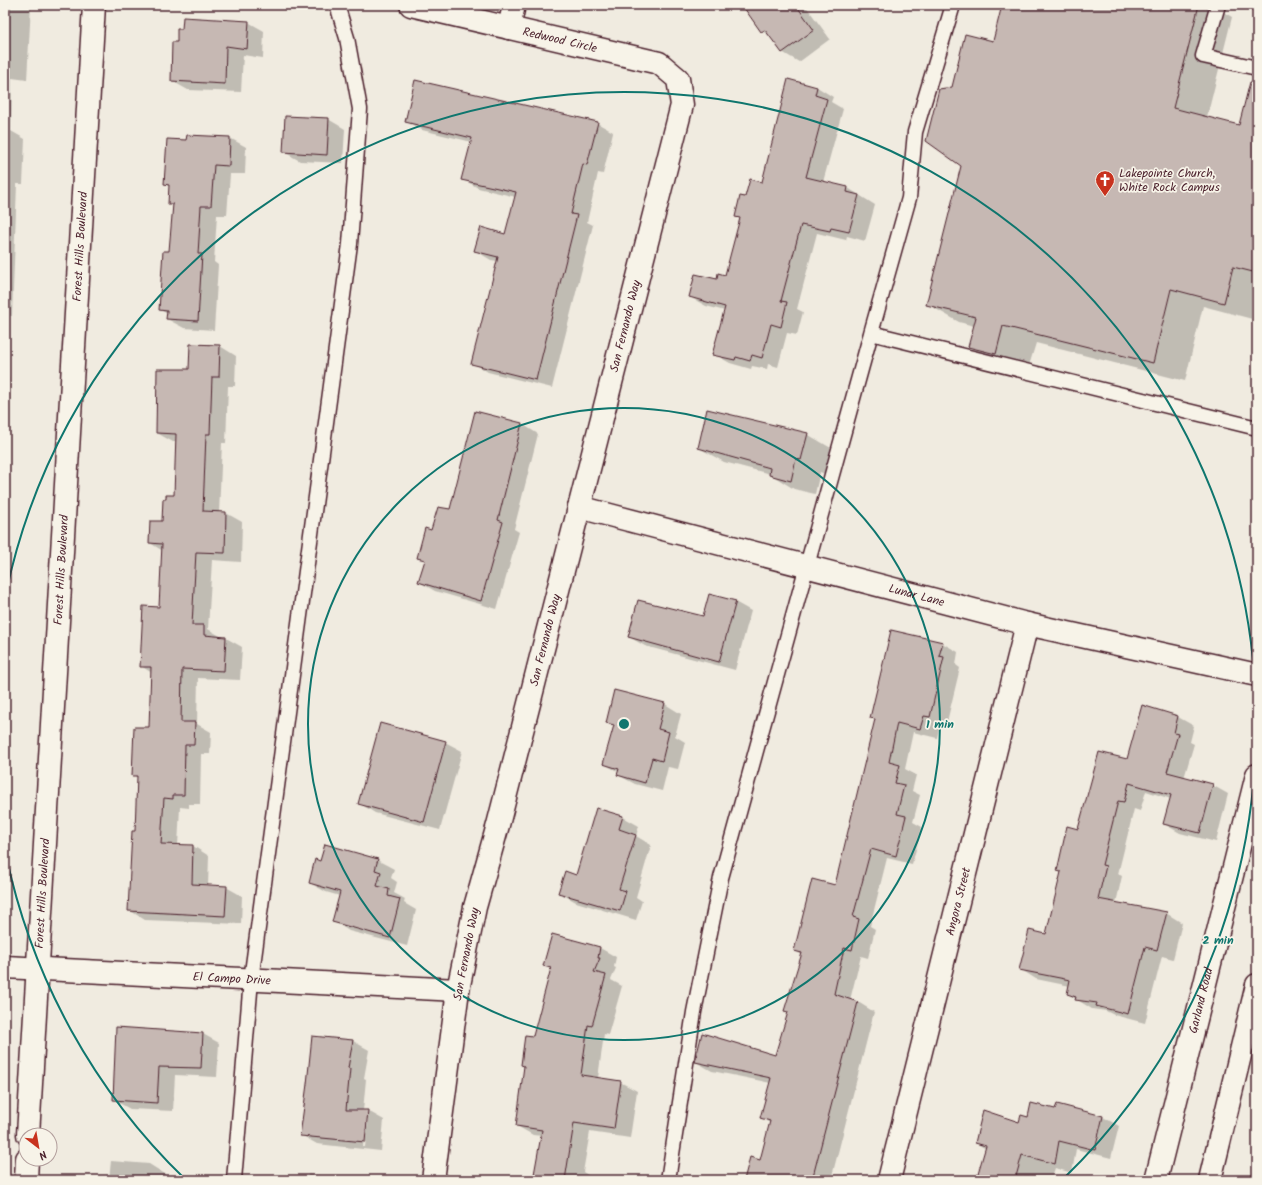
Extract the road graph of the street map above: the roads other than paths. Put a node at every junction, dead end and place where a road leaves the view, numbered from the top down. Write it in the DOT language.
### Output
graph roads {
  1 [pos="94,5"];
  2 [pos="338,5"];
  3 [pos="411,5"];
  4 [pos="514,5"];
  5 [pos="953,5"];
  6 [pos="1218,5"];
  7 [pos="509,28"];
  8 [pos="1257,68"];
  9 [pos="682,105"];
  10 [pos="871,333"];
  11 [pos="1257,428"];
  12 [pos="579,507"];
  13 [pos="807,566"];
  14 [pos="1027,624"];
  15 [pos="1257,675"];
  16 [pos="1257,775"];
  17 [pos="5,967"];
  18 [pos="38,969"];
  19 [pos="251,980"];
  20 [pos="1257,985"];
  21 [pos="458,990"];
  22 [pos="28,1127"];
  23 [pos="27,1167"];
  24 [pos="26,1180"];
  25 [pos="234,1180"];
  26 [pos="433,1180"];
  27 [pos="668,1180"];
  28 [pos="889,1180"];
  29 [pos="1156,1180"];
  30 [pos="1210,1180"];
  1 -- 18 [label="street, Forest Hills Boulevard"];
  2 -- 19 [label="lane"];
  3 -- 7 [label="street, Redwood Circle"];
  4 -- 7 [label="street"];
  5 -- 10 [label="lane"];
  6 -- 8 [label="lane"];
  7 -- 9 [label="street, Redwood Circle"];
  9 -- 12 [label="street, San Fernando Way"];
  10 -- 11 [label="lane"];
  10 -- 13 [label="lane"];
  12 -- 13 [label="street, Lunar Lane"];
  12 -- 21 [label="street, San Fernando Way"];
  13 -- 14 [label="street, Lunar Lane"];
  13 -- 27 [label="lane"];
  14 -- 15 [label="street, Lunar Lane"];
  14 -- 28 [label="street, Angora Street"];
  16 -- 29 [label="street, Garland Road"];
  17 -- 18 [label="street, El Campo Drive"];
  18 -- 19 [label="street, El Campo Drive"];
  18 -- 22 [label="street, Forest Hills Boulevard"];
  19 -- 21 [label="street, El Campo Drive"];
  19 -- 25 [label="lane"];
  20 -- 30 [label="street"];
  21 -- 26 [label="street, San Fernando Way"];
  23 -- 24 [label="street"];
}
